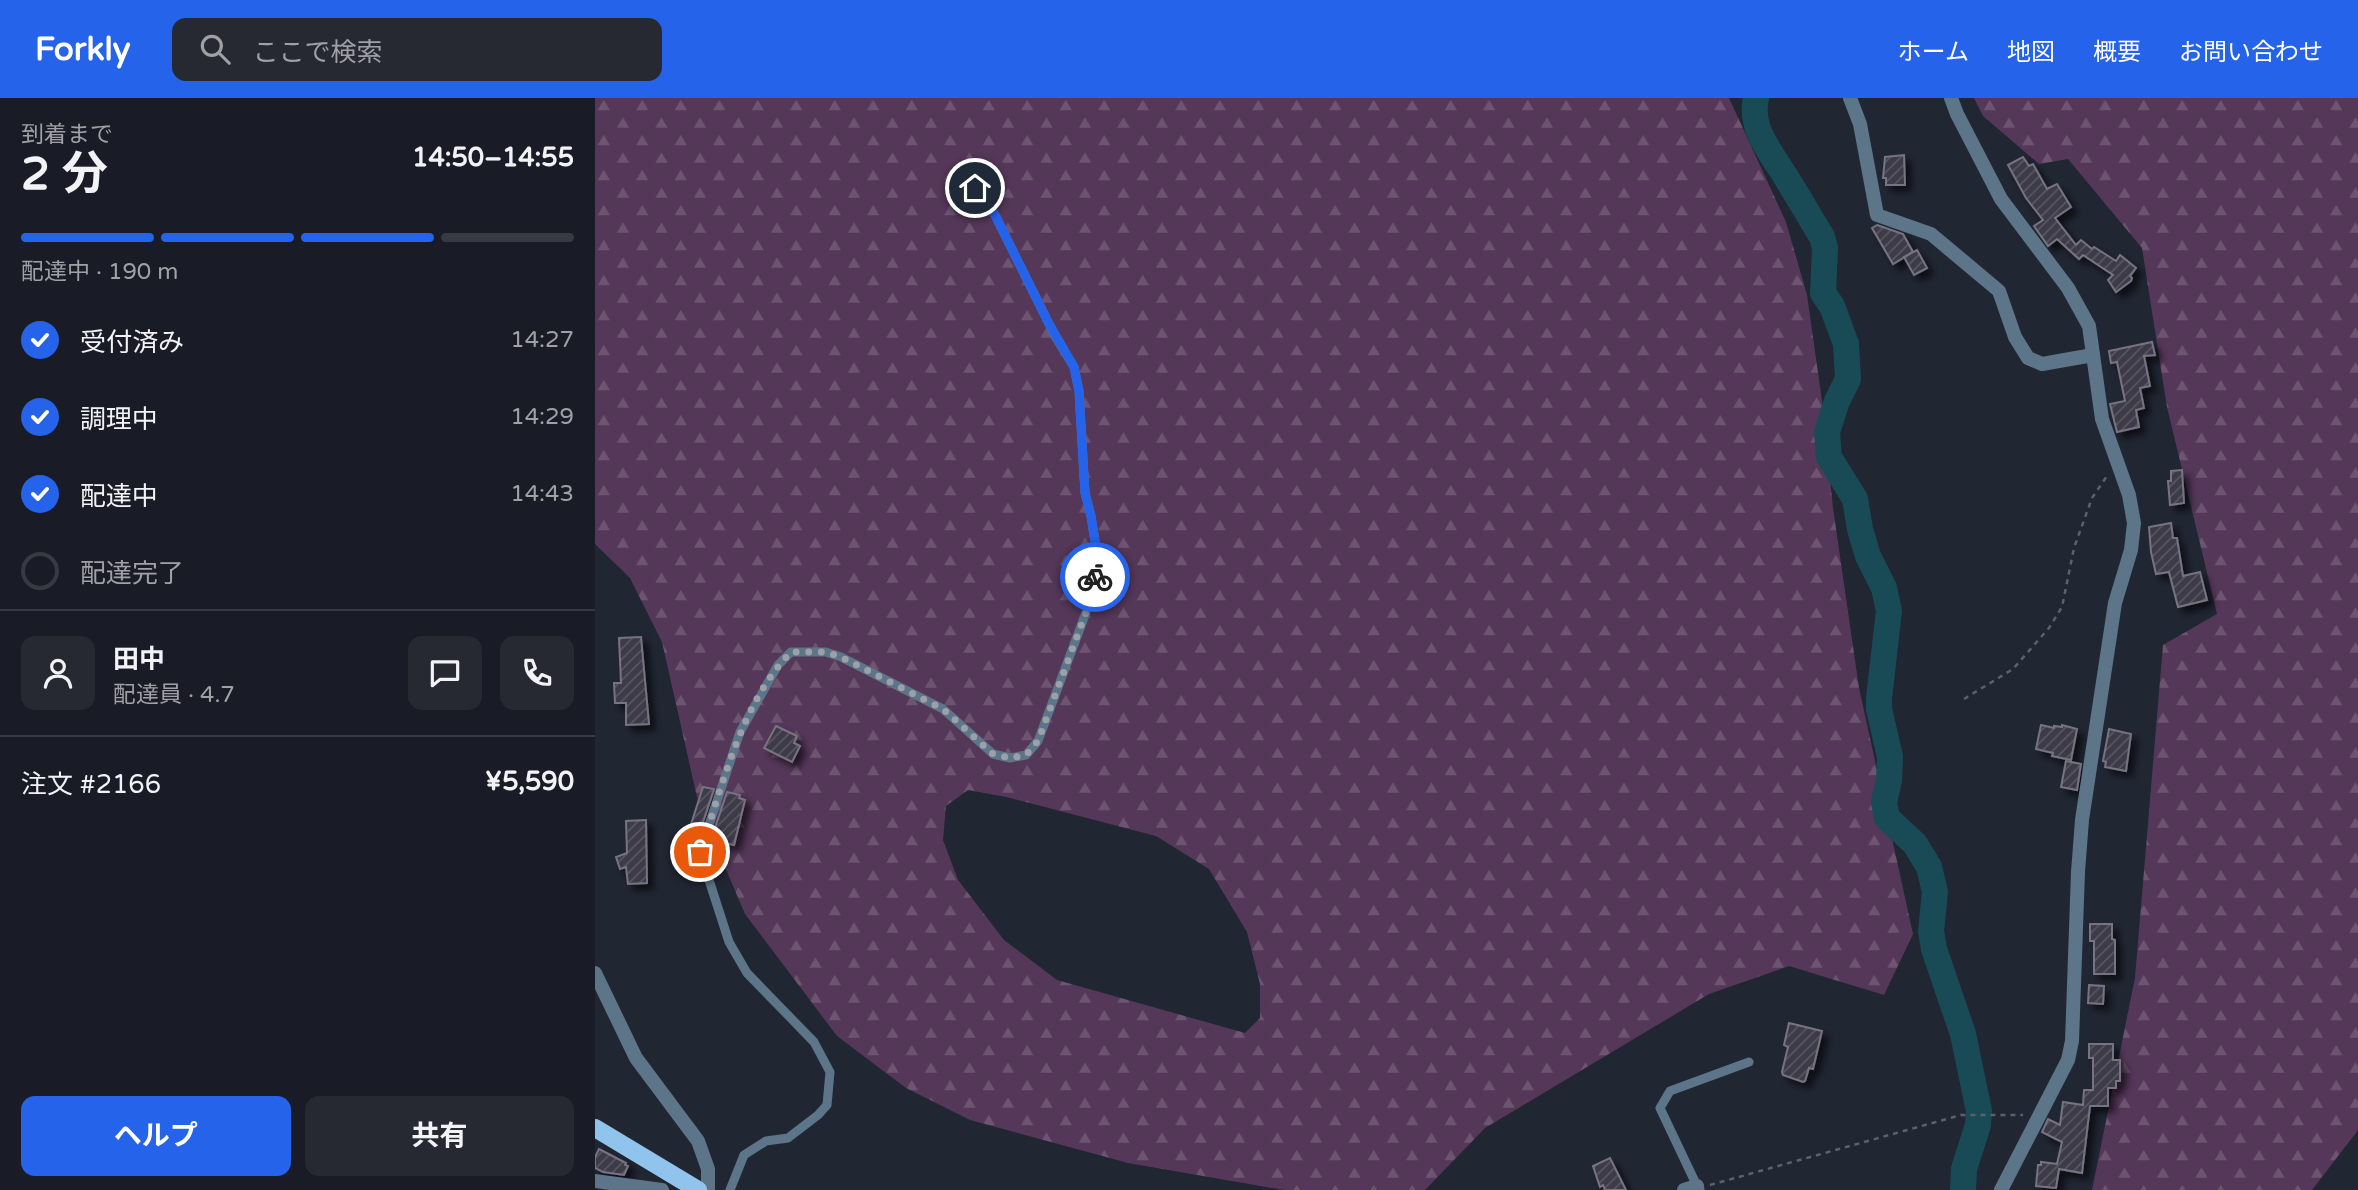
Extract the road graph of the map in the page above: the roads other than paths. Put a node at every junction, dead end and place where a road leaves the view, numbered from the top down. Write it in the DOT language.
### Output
graph roads {
  1 [pos="1850,98"];
  2 [pos="1951,98"];
  3 [pos="975,188"];
  4 [pos="2093,355"];
  5 [pos="595,973"];
  6 [pos="1749,1062"];
  7 [pos="595,1128"];
  8 [pos="595,1181"];
  9 [pos="1694,1189"];
  10 [pos="662,1190"];
  11 [pos="698,1190"];
  12 [pos="708,1190"];
  13 [pos="730,1190"];
  14 [pos="2001,1190"];
  1 -- 4 [label="street"];
  2 -- 4 [label="street"];
  3 -- 13 [label="lane"];
  4 -- 14 [label="street"];
  5 -- 12 [label="street"];
  6 -- 9 [label="lane"];
  7 -- 11 [label="main road"];
  8 -- 10 [label="street"];
}
